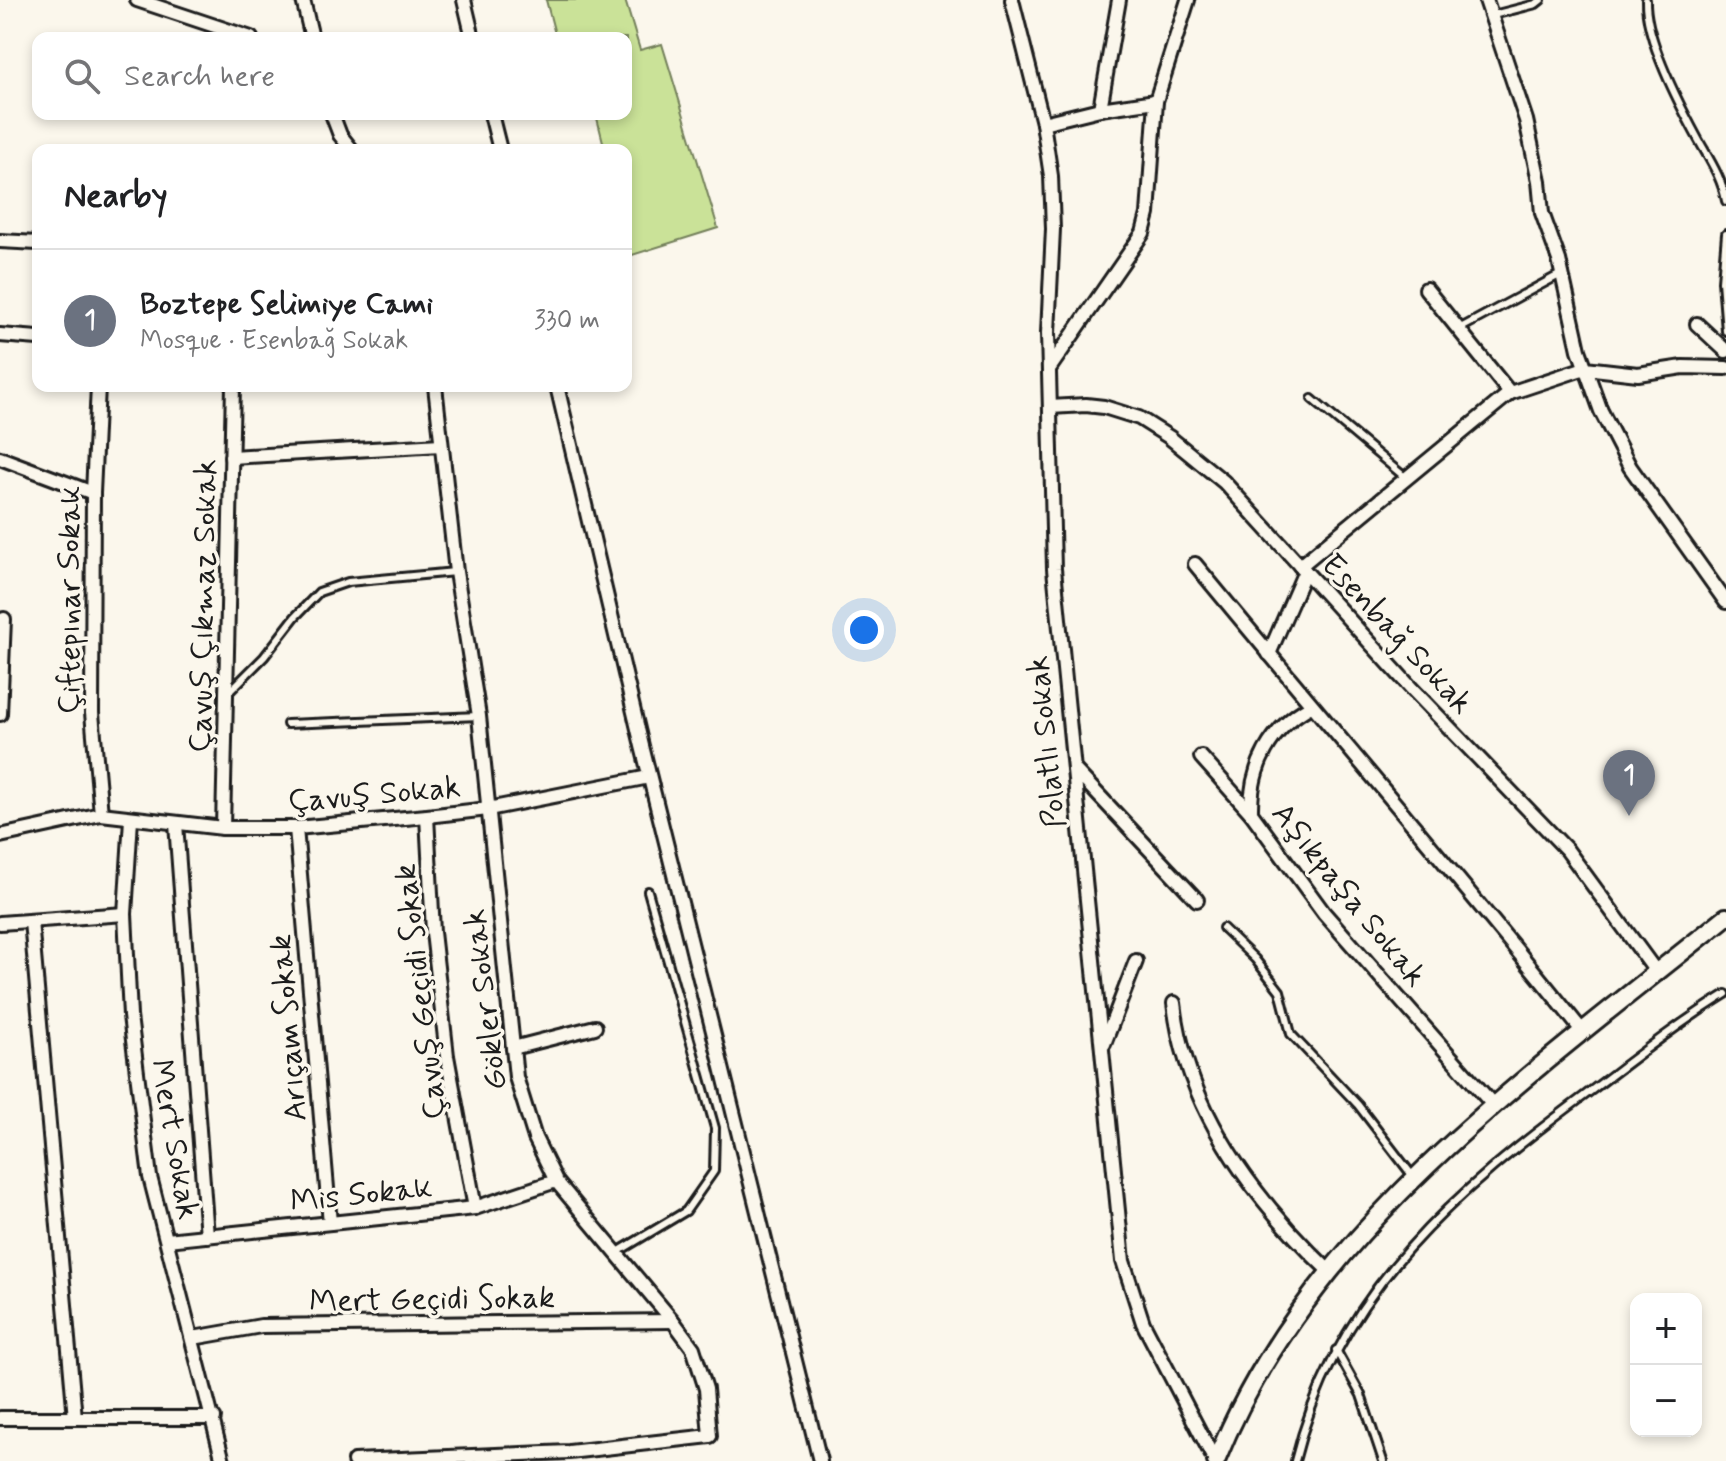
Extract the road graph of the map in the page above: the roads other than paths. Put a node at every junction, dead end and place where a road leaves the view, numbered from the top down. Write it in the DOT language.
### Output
graph roads {
  1 [pos="137,0"];
  2 [pos="303,0"];
  3 [pos="464,0"];
  4 [pos="1012,0"];
  5 [pos="1119,0"];
  6 [pos="1188,0"];
  7 [pos="1486,0"];
  8 [pos="1541,0"];
  9 [pos="1646,0"];
  10 [pos="1493,15"];
  11 [pos="233,32"];
  12 [pos="311,32"];
  13 [pos="472,32"];
  14 [pos="1156,101"];
  15 [pos="1100,109"];
  16 [pos="334,120"];
  17 [pos="492,120"];
  18 [pos="1043,123"];
  19 [pos="347,144"];
  20 [pos="498,144"];
  21 [pos="1726,198"];
  22 [pos="1726,234"];
  23 [pos="0,241"];
  24 [pos="32,243"];
  25 [pos="1562,273"];
  26 [pos="1426,289"];
  27 [pos="1697,324"];
  28 [pos="1459,329"];
  29 [pos="1726,331"];
  30 [pos="0,335"];
  31 [pos="32,338"];
  32 [pos="1726,351"];
  33 [pos="1585,368"];
  34 [pos="1726,368"];
  35 [pos="1049,369"];
  36 [pos="98,392"];
  37 [pos="233,392"];
  38 [pos="436,392"];
  39 [pos="558,392"];
  40 [pos="1510,393"];
  41 [pos="1312,399"];
  42 [pos="1050,407"];
  43 [pos="441,445"];
  44 [pos="231,457"];
  45 [pos="0,458"];
  46 [pos="1406,478"];
  47 [pos="93,493"];
  48 [pos="1195,564"];
  49 [pos="1302,568"];
  50 [pos="456,572"];
  51 [pos="1726,602"];
  52 [pos="4,619"];
  53 [pos="1269,654"];
  54 [pos="226,694"];
  55 [pos="1311,706"];
  56 [pos="0,714"];
  57 [pos="479,716"];
  58 [pos="287,724"];
  59 [pos="1201,757"];
  60 [pos="1074,769"];
  61 [pos="649,777"];
  62 [pos="488,809"];
  63 [pos="1251,813"];
  64 [pos="101,814"];
  65 [pos="427,816"];
  66 [pos="131,819"];
  67 [pos="176,824"];
  68 [pos="223,828"];
  69 [pos="296,828"];
  70 [pos="0,836"];
  71 [pos="648,891"];
  72 [pos="1197,900"];
  73 [pos="125,914"];
  74 [pos="1726,917"];
  75 [pos="31,921"];
  76 [pos="0,923"];
  77 [pos="1223,928"];
  78 [pos="1136,961"];
  79 [pos="1657,973"];
  80 [pos="1726,994"];
  81 [pos="1174,1003"];
  82 [pos="595,1027"];
  83 [pos="1583,1032"];
  84 [pos="1103,1047"];
  85 [pos="513,1048"];
  86 [pos="1494,1106"];
  87 [pos="1416,1179"];
  88 [pos="556,1181"];
  89 [pos="475,1208"];
  90 [pos="330,1223"];
  91 [pos="207,1236"];
  92 [pos="167,1240"];
  93 [pos="616,1253"];
  94 [pos="1330,1272"];
  95 [pos="673,1321"];
  96 [pos="193,1338"];
  97 [pos="1336,1350"];
  98 [pos="0,1418"];
  99 [pos="75,1418"];
  100 [pos="214,1418"];
  101 [pos="569,1457"];
  102 [pos="223,1461"];
  103 [pos="354,1461"];
  104 [pos="820,1461"];
  105 [pos="1215,1461"];
  106 [pos="1295,1461"];
  107 [pos="1383,1461"];
  1 -- 11 [label="street"];
  2 -- 12 [label="street"];
  3 -- 13 [label="street"];
  4 -- 18 [label="street, Polatlı Sokak"];
  5 -- 15 [label="street"];
  6 -- 14 [label="street"];
  7 -- 10 [label="street"];
  8 -- 10 [label="lane"];
  9 -- 21 [label="lane"];
  10 -- 25 [label="street"];
  14 -- 15 [label="street"];
  14 -- 35 [label="street"];
  15 -- 18 [label="street"];
  16 -- 19 [label="street"];
  17 -- 20 [label="street"];
  18 -- 35 [label="street, Polatlı Sokak"];
  22 -- 29 [label="lane"];
  23 -- 24 [label="street"];
  25 -- 28 [label="lane"];
  25 -- 33 [label="street"];
  26 -- 28 [label="street"];
  27 -- 32 [label="street"];
  28 -- 40 [label="street"];
  30 -- 31 [label="street"];
  33 -- 34 [label="street"];
  33 -- 40 [label="street"];
  33 -- 51 [label="street"];
  35 -- 42 [label="street, Polatlı Sokak"];
  36 -- 47 [label="street, Çiftepınar Sokak"];
  37 -- 44 [label="street, Çavuş Çıkmaz Sokak"];
  38 -- 43 [label="street, Gökler Sokak"];
  39 -- 61 [label="street"];
  40 -- 46 [label="street"];
  41 -- 46 [label="lane"];
  42 -- 49 [label="street, Esenbağ Sokak"];
  42 -- 60 [label="street, Polatlı Sokak"];
  43 -- 44 [label="street"];
  43 -- 50 [label="street, Gökler Sokak"];
  44 -- 54 [label="street, Çavuş Çıkmaz Sokak"];
  45 -- 47 [label="street"];
  46 -- 49 [label="street"];
  47 -- 64 [label="street, Çiftepınar Sokak"];
  48 -- 53 [label="street"];
  49 -- 53 [label="street"];
  49 -- 79 [label="street, Esenbağ Sokak"];
  50 -- 54 [label="lane"];
  50 -- 57 [label="street, Gökler Sokak"];
  52 -- 56 [label="street"];
  53 -- 55 [label="street"];
  54 -- 68 [label="street, Çavuş Çıkmaz Sokak"];
  55 -- 63 [label="street, Aşıkpaşa Sokak"];
  55 -- 83 [label="street"];
  57 -- 58 [label="lane"];
  57 -- 62 [label="street, Gökler Sokak"];
  59 -- 63 [label="street"];
  60 -- 72 [label="street"];
  60 -- 84 [label="street, Polatlı Sokak"];
  61 -- 62 [label="street, Çavuş Sokak"];
  61 -- 104 [label="street"];
  62 -- 65 [label="street, Çavuş Sokak"];
  62 -- 85 [label="street, Gökler Sokak"];
  63 -- 86 [label="street, Aşıkpaşa Sokak"];
  64 -- 66 [label="street, Çavuş Sokak"];
  64 -- 70 [label="street"];
  65 -- 69 [label="street, Çavuş Sokak"];
  65 -- 89 [label="street, Çavuş Geçidi Sokak"];
  66 -- 67 [label="street, Çavuş Sokak"];
  66 -- 73 [label="street, Mert Sokak"];
  67 -- 68 [label="street, Çavuş Sokak"];
  67 -- 91 [label="street"];
  68 -- 69 [label="street, Çavuş Sokak"];
  69 -- 90 [label="street, Arıçam Sokak"];
  71 -- 93 [label="lane"];
  73 -- 75 [label="street"];
  73 -- 92 [label="street, Mert Sokak"];
  74 -- 79 [label="street"];
  75 -- 76 [label="street"];
  75 -- 99 [label="street"];
  77 -- 87 [label="lane"];
  78 -- 84 [label="street"];
  79 -- 83 [label="street"];
  80 -- 97 [label="lane"];
  81 -- 94 [label="street"];
  82 -- 85 [label="street"];
  83 -- 86 [label="street"];
  84 -- 105 [label="street, Polatlı Sokak"];
  85 -- 88 [label="street, Gökler Sokak"];
  86 -- 87 [label="street"];
  87 -- 94 [label="street"];
  88 -- 89 [label="street, Mis Sokak"];
  88 -- 93 [label="street, Gökler Sokak"];
  89 -- 90 [label="street, Mis Sokak"];
  90 -- 91 [label="street, Mis Sokak"];
  91 -- 92 [label="street, Mis Sokak"];
  92 -- 96 [label="street, Mert Sokak"];
  93 -- 95 [label="street, Gökler Sokak"];
  94 -- 105 [label="street"];
  95 -- 96 [label="street, Mert Geçidi Sokak"];
  95 -- 101 [label="street, Gökler Sokak"];
  96 -- 100 [label="street, Mert Sokak"];
  97 -- 106 [label="lane"];
  97 -- 107 [label="lane"];
  98 -- 99 [label="street"];
  99 -- 100 [label="street"];
  100 -- 102 [label="street, Mert Sokak"];
  101 -- 103 [label="street, Gökler Sokak"];
}
